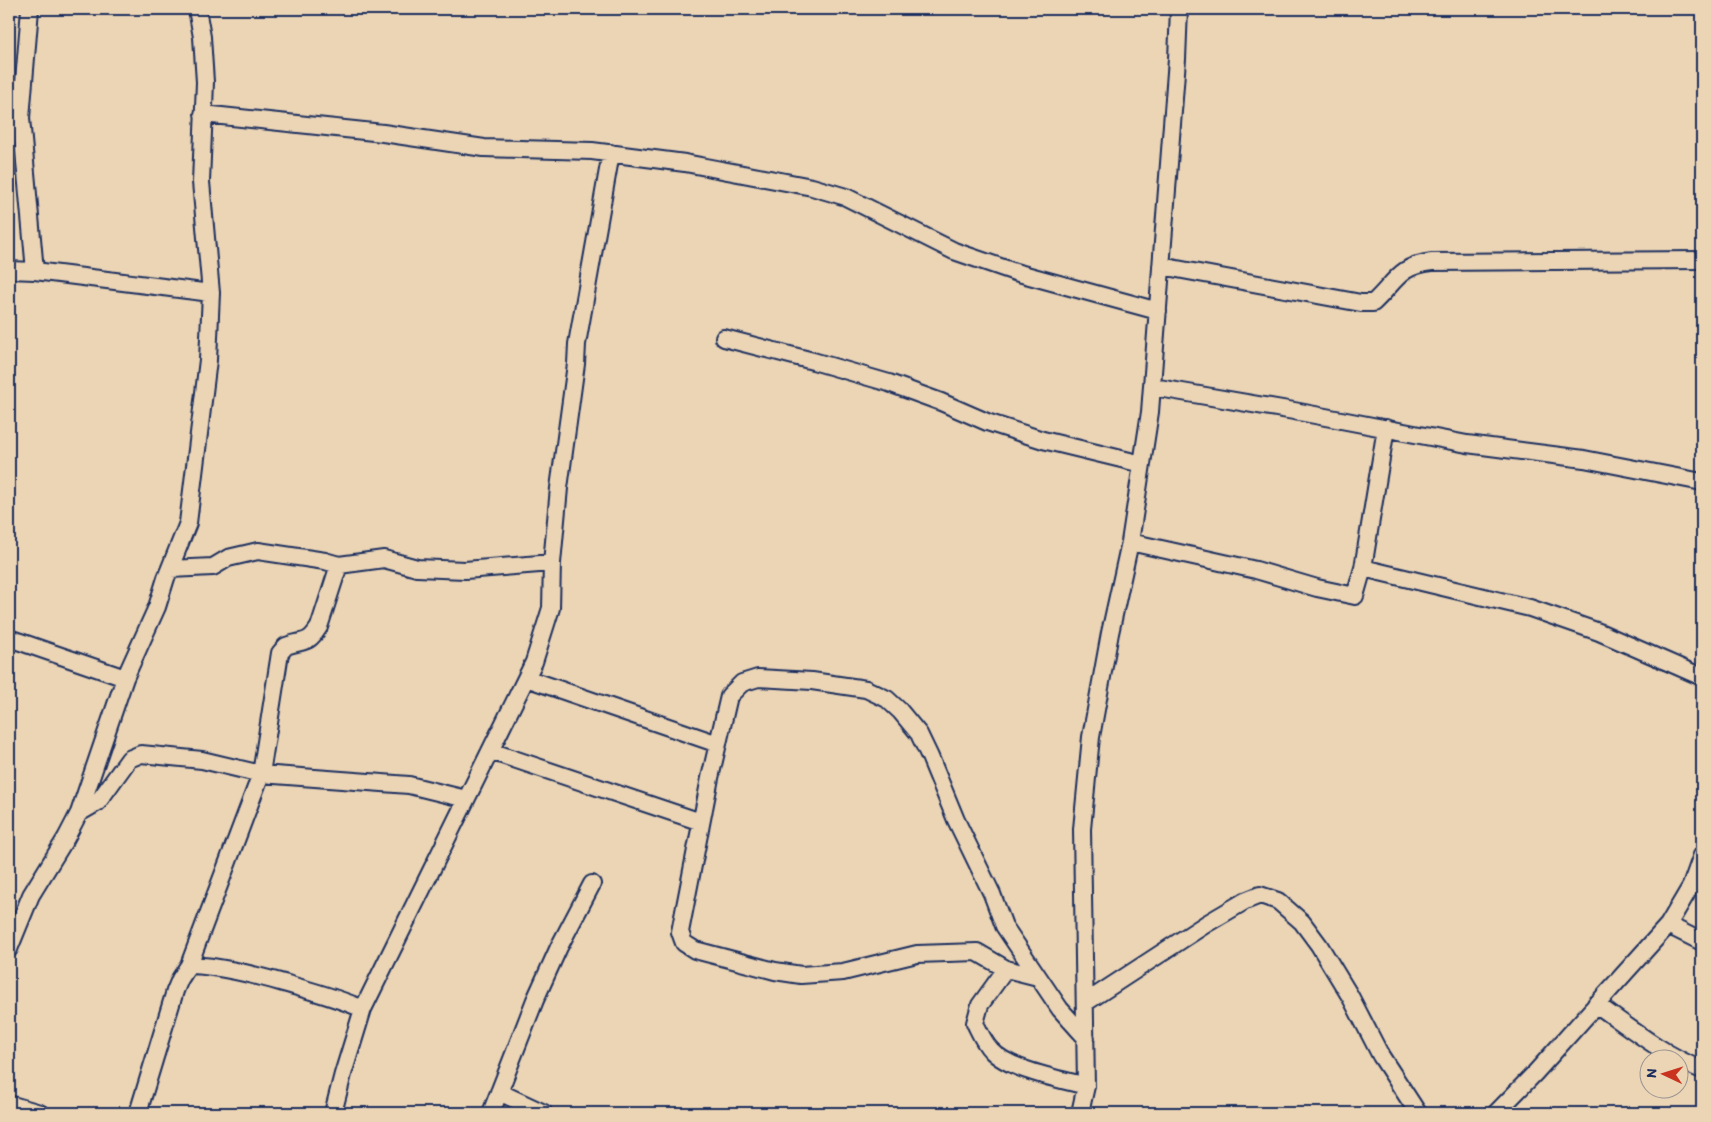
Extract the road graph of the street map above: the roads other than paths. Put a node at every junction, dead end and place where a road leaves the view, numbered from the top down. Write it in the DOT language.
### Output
graph roads {
  1 [pos="30,9"];
  2 [pos="197,9"];
  3 [pos="1179,9"];
  4 [pos="203,114"];
  5 [pos="15,117"];
  6 [pos="611,153"];
  7 [pos="1702,260"];
  8 [pos="1161,266"];
  9 [pos="9,270"];
  10 [pos="35,272"];
  11 [pos="210,293"];
  12 [pos="1158,310"];
  13 [pos="724,338"];
  14 [pos="1153,387"];
  15 [pos="1386,428"];
  16 [pos="1142,464"];
  17 [pos="1702,482"];
  18 [pos="1130,542"];
  19 [pos="552,563"];
  20 [pos="339,565"];
  21 [pos="1363,568"];
  22 [pos="170,569"];
  23 [pos="9,638"];
  24 [pos="1702,677"];
  25 [pos="125,678"];
  26 [pos="526,678"];
  27 [pos="718,744"];
  28 [pos="490,751"];
  29 [pos="261,774"];
  30 [pos="466,799"];
  31 [pos="79,813"];
  32 [pos="701,822"];
  33 [pos="1702,855"];
  34 [pos="592,884"];
  35 [pos="1668,925"];
  36 [pos="1702,942"];
  37 [pos="9,949"];
  38 [pos="189,965"];
  39 [pos="1006,969"];
  40 [pos="1038,977"];
  41 [pos="1085,1003"];
  42 [pos="1596,1004"];
  43 [pos="363,1009"];
  44 [pos="1086,1038"];
  45 [pos="1702,1070"];
  46 [pos="1086,1086"];
  47 [pos="499,1092"];
  48 [pos="9,1104"];
  49 [pos="40,1113"];
  50 [pos="138,1113"];
  51 [pos="333,1113"];
  52 [pos="491,1113"];
  53 [pos="544,1113"];
  54 [pos="1080,1113"];
  55 [pos="1418,1113"];
  56 [pos="1496,1113"];
  1 -- 5 [label="street"];
  2 -- 4 [label="street"];
  3 -- 8 [label="street"];
  4 -- 6 [label="street"];
  4 -- 11 [label="street"];
  5 -- 10 [label="street"];
  6 -- 12 [label="street"];
  6 -- 19 [label="street"];
  7 -- 8 [label="street"];
  8 -- 12 [label="street"];
  9 -- 10 [label="street"];
  10 -- 11 [label="street"];
  11 -- 22 [label="street"];
  12 -- 14 [label="street"];
  13 -- 16 [label="street"];
  14 -- 15 [label="street"];
  14 -- 16 [label="street"];
  15 -- 17 [label="street"];
  15 -- 21 [label="street"];
  16 -- 18 [label="street"];
  18 -- 21 [label="street"];
  18 -- 41 [label="street"];
  19 -- 20 [label="street"];
  19 -- 26 [label="street"];
  20 -- 22 [label="street"];
  20 -- 29 [label="street"];
  21 -- 24 [label="street"];
  22 -- 25 [label="street"];
  23 -- 25 [label="street"];
  25 -- 31 [label="street"];
  26 -- 27 [label="street"];
  26 -- 28 [label="street"];
  27 -- 32 [label="street"];
  27 -- 40 [label="street"];
  28 -- 30 [label="street"];
  28 -- 32 [label="street"];
  29 -- 30 [label="street"];
  29 -- 31 [label="street"];
  29 -- 38 [label="street"];
  30 -- 43 [label="street"];
  31 -- 37 [label="street"];
  32 -- 39 [label="street"];
  33 -- 35 [label="street"];
  34 -- 47 [label="street"];
  35 -- 36 [label="street"];
  35 -- 42 [label="street"];
  38 -- 43 [label="street"];
  38 -- 50 [label="street"];
  39 -- 40 [label="street"];
  39 -- 46 [label="street"];
  40 -- 44 [label="street"];
  41 -- 44 [label="street"];
  41 -- 55 [label="street"];
  42 -- 45 [label="street"];
  42 -- 56 [label="street"];
  43 -- 51 [label="street"];
  44 -- 46 [label="street"];
  46 -- 54 [label="street"];
  47 -- 52 [label="street"];
  47 -- 53 [label="street"];
  48 -- 49 [label="street"];
}
